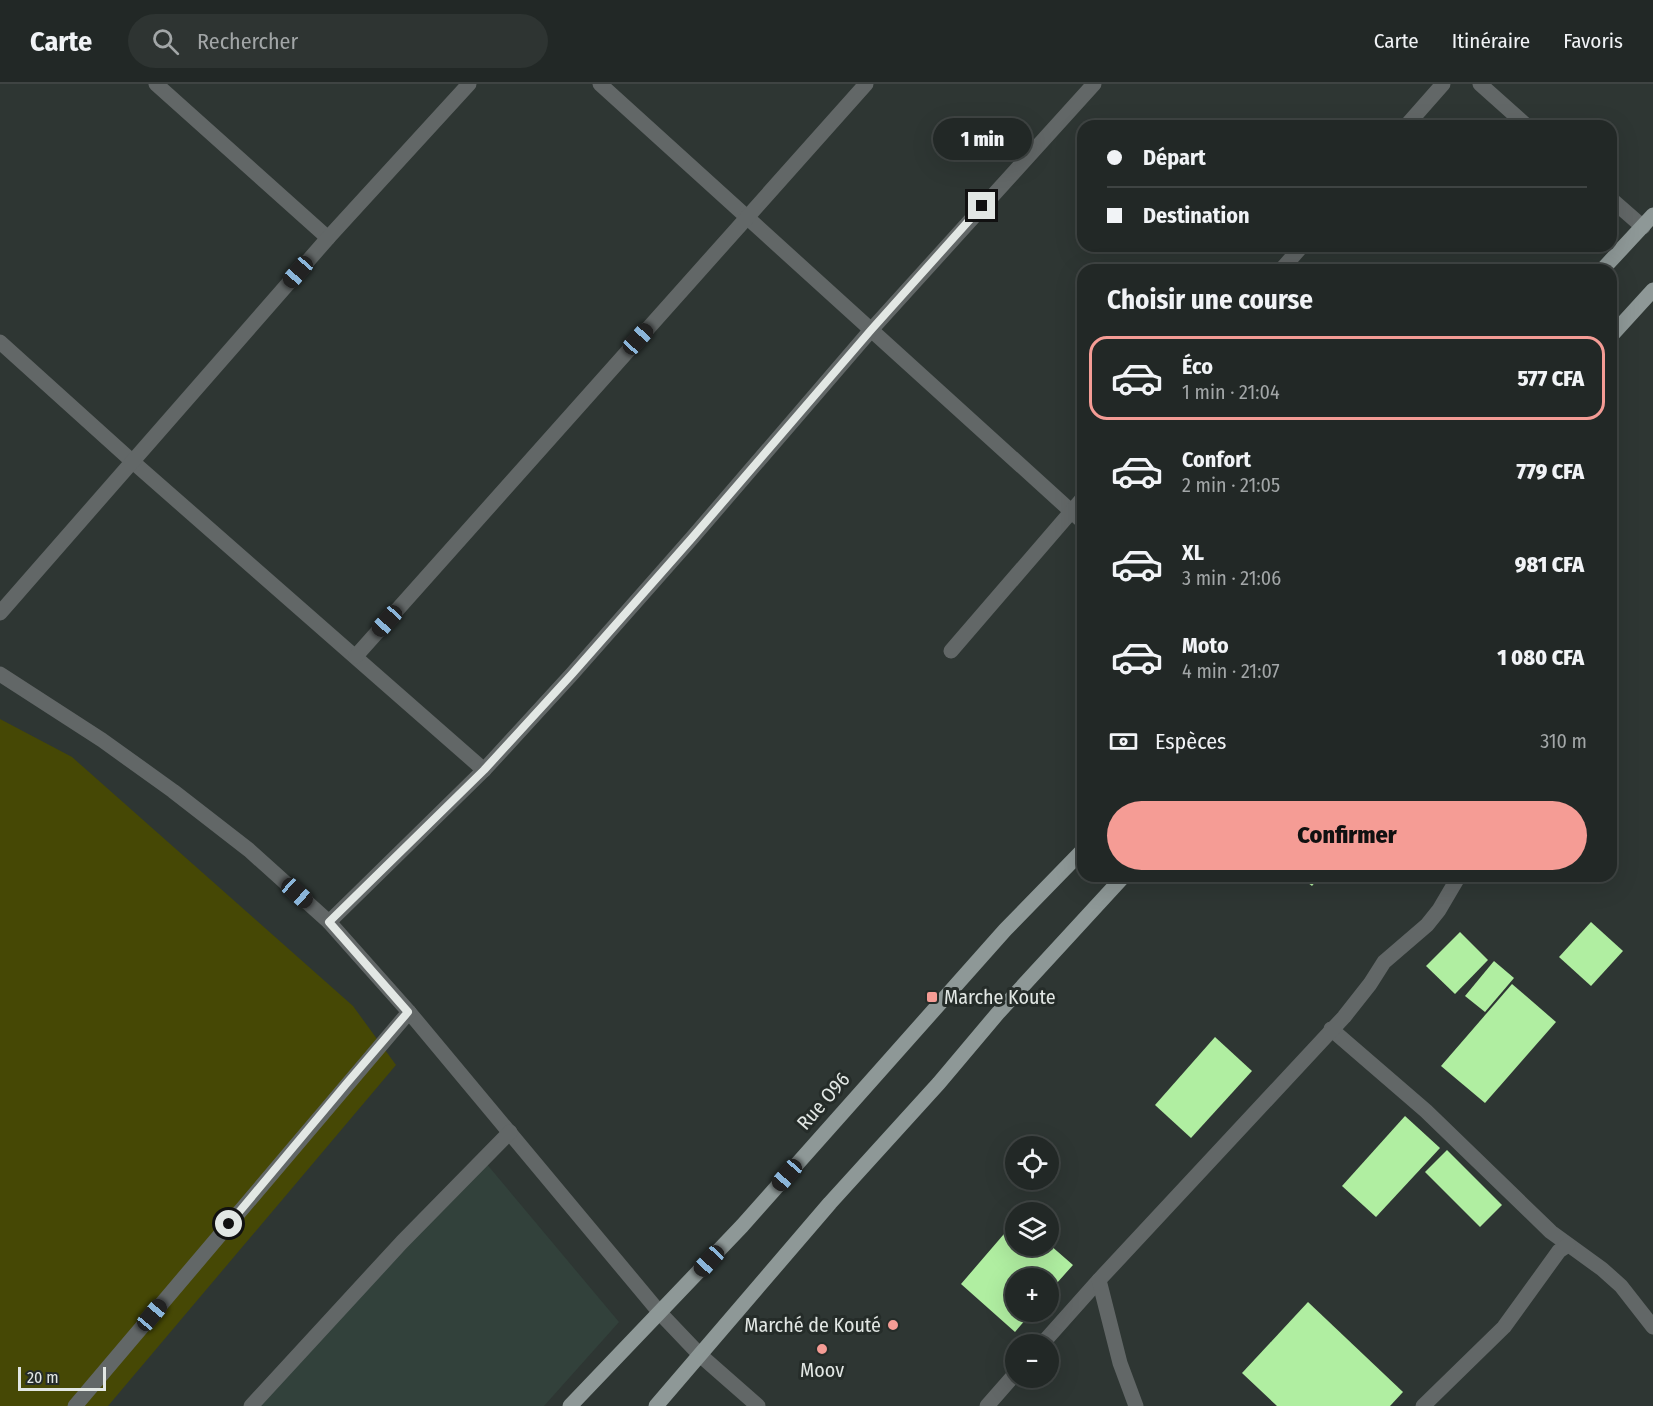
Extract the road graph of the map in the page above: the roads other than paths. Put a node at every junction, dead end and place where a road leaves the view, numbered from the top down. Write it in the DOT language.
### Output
graph roads {
  1 [pos="156,84"];
  2 [pos="469,84"];
  3 [pos="600,84"];
  4 [pos="866,84"];
  5 [pos="1094,84"];
  6 [pos="1443,84"];
  7 [pos="1480,84"];
  8 [pos="1411,120"];
  9 [pos="1520,120"];
  10 [pos="1617,203"];
  11 [pos="747,216"];
  12 [pos="1648,221"];
  13 [pos="328,238"];
  14 [pos="1297,252"];
  15 [pos="1286,264"];
  16 [pos="1608,264"];
  17 [pos="1653,290"];
  18 [pos="1617,329"];
  19 [pos="871,330"];
  20 [pos="0,342"];
  21 [pos="133,462"];
  22 [pos="1077,505"];
  23 [pos="1071,512"];
  24 [pos="1077,517"];
  25 [pos="0,613"];
  26 [pos="951,651"];
  27 [pos="356,656"];
  28 [pos="0,674"];
  29 [pos="484,770"];
  30 [pos="1077,856"];
  31 [pos="1118,882"];
  32 [pos="1456,882"];
  33 [pos="329,922"];
  34 [pos="408,1012"];
  35 [pos="1331,1029"];
  36 [pos="510,1132"];
  37 [pos="1568,1245"];
  38 [pos="1099,1280"];
  39 [pos="660,1313"];
  40 [pos="1653,1327"];
  41 [pos="1051,1334"];
  42 [pos="700,1355"];
  43 [pos="1005,1386"];
  44 [pos="75,1406"];
  45 [pos="251,1406"];
  46 [pos="570,1406"];
  47 [pos="656,1406"];
  48 [pos="758,1406"];
  49 [pos="987,1406"];
  50 [pos="1136,1406"];
  51 [pos="1423,1406"];
  1 -- 13 [label="street"];
  2 -- 13 [label="street"];
  3 -- 11 [label="street"];
  4 -- 11 [label="street"];
  5 -- 19 [label="street"];
  6 -- 8 [label="street"];
  7 -- 9 [label="street"];
  10 -- 12 [label="street"];
  11 -- 19 [label="street"];
  11 -- 27 [label="street"];
  12 -- 16 [label="main road"];
  13 -- 21 [label="street"];
  14 -- 15 [label="street"];
  17 -- 18 [label="main road"];
  19 -- 23 [label="street"];
  19 -- 29 [label="street"];
  20 -- 21 [label="street"];
  21 -- 25 [label="street"];
  21 -- 27 [label="street"];
  22 -- 23 [label="street"];
  23 -- 24 [label="street"];
  23 -- 26 [label="street"];
  27 -- 29 [label="street"];
  28 -- 33 [label="street"];
  29 -- 33 [label="street"];
  30 -- 39 [label="main road, Rue O96"];
  31 -- 42 [label="main road"];
  32 -- 35 [label="street"];
  33 -- 34 [label="street"];
  34 -- 36 [label="street"];
  34 -- 44 [label="street"];
  35 -- 37 [label="street"];
  35 -- 38 [label="street"];
  36 -- 39 [label="street"];
  36 -- 45 [label="street"];
  37 -- 40 [label="street"];
  37 -- 51 [label="street"];
  38 -- 41 [label="street"];
  38 -- 50 [label="street"];
  39 -- 42 [label="street"];
  39 -- 46 [label="main road, Rue O96"];
  42 -- 47 [label="main road"];
  42 -- 48 [label="street"];
  43 -- 49 [label="street"];
}
